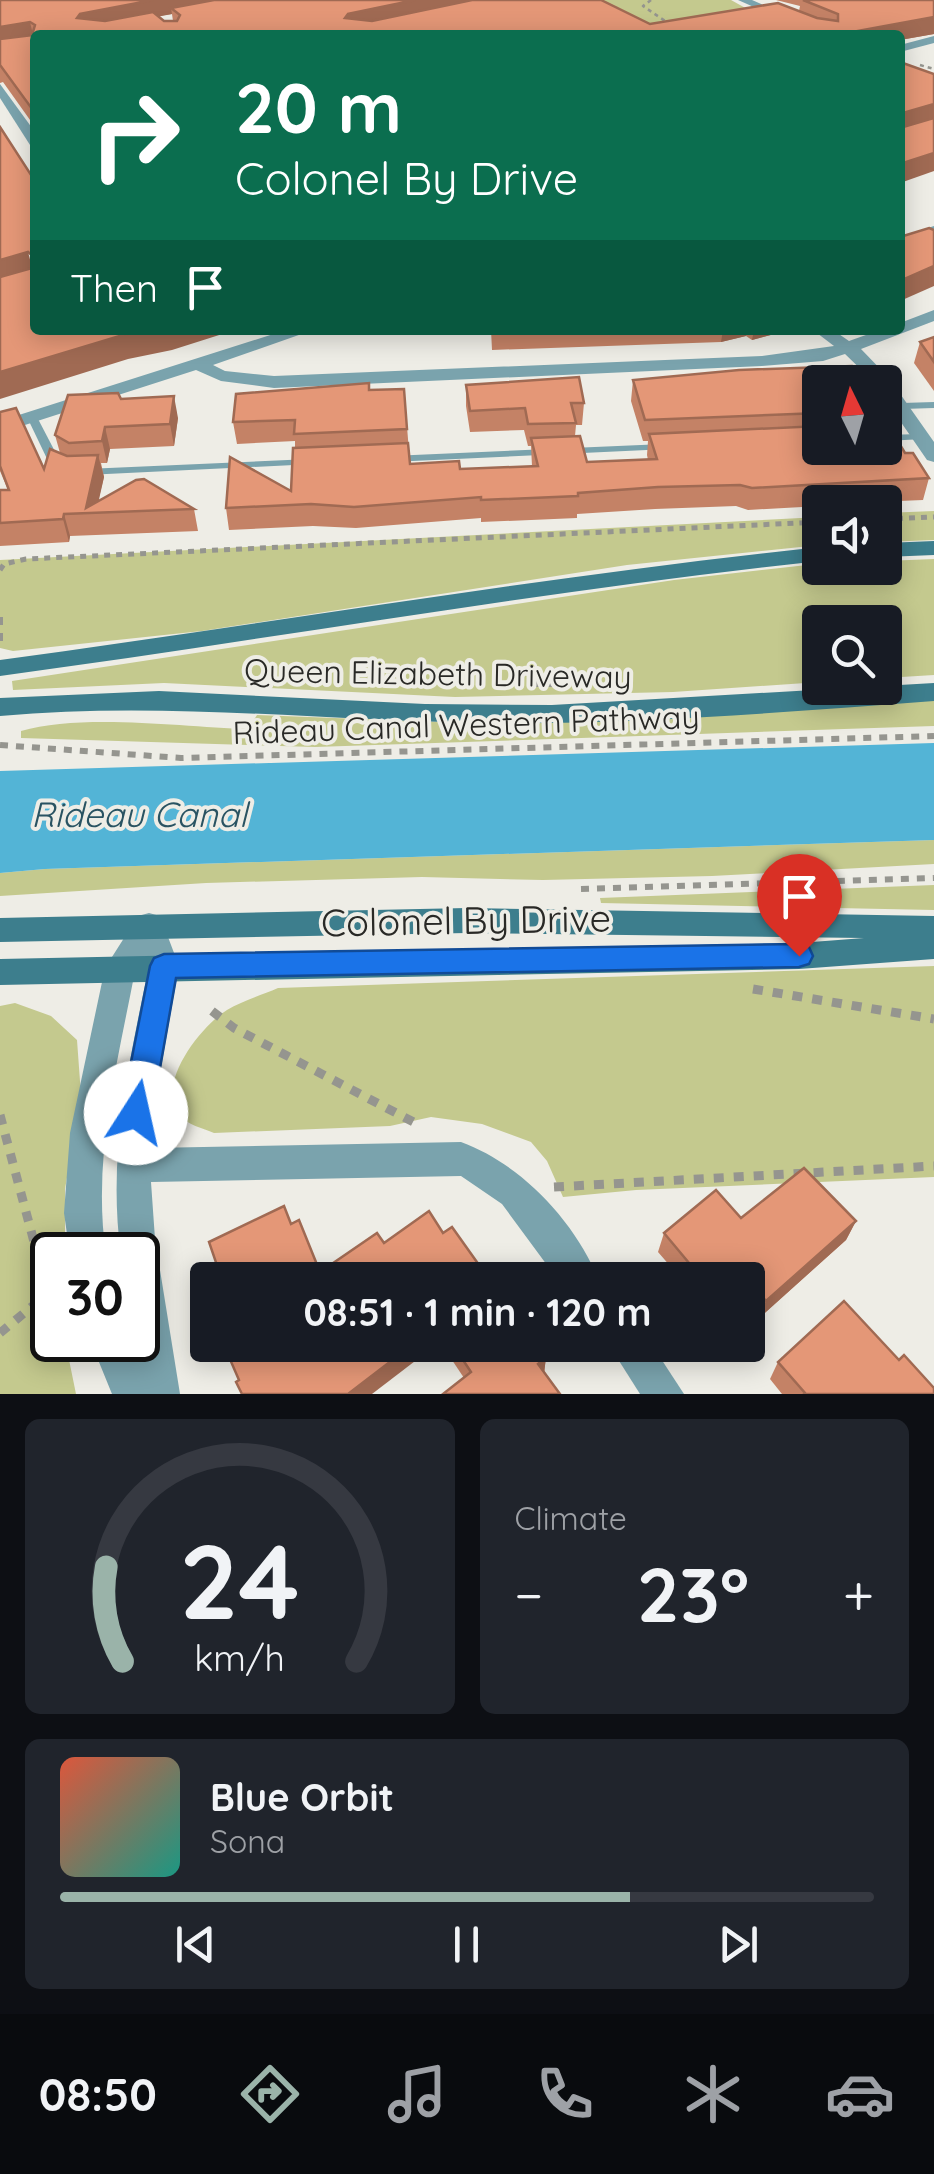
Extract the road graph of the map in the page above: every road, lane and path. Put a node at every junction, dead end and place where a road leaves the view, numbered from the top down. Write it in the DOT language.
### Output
graph roads {
  1 [pos="650,0"];
  2 [pos="743,0"];
  3 [pos="769,11"];
  4 [pos="746,15"];
  5 [pos="677,26"];
  6 [pos="815,30"];
  7 [pos="934,39"];
  8 [pos="905,48"];
  9 [pos="0,88"];
  10 [pos="30,134"];
  11 [pos="934,228"];
  12 [pos="905,238"];
  13 [pos="934,315"];
  14 [pos="905,327"];
  15 [pos="288,335"];
  16 [pos="829,335"];
  17 [pos="886,335"];
  18 [pos="849,349"];
  19 [pos="196,364"];
  20 [pos="865,365"];
  21 [pos="934,405"];
  22 [pos="902,406"];
  23 [pos="32,417"];
  24 [pos="0,427"];
  25 [pos="920,437"];
  26 [pos="902,438"];
  27 [pos="682,446"];
  28 [pos="934,456"];
  29 [pos="386,459"];
  30 [pos="327,462"];
  31 [pos="934,517"];
  32 [pos="902,518"];
  33 [pos="802,523"];
  34 [pos="934,548"];
  35 [pos="902,549"];
  36 [pos="802,556"];
  37 [pos="0,569"];
  38 [pos="0,617"];
  39 [pos="0,643"];
  40 [pos="0,668"];
  41 [pos="524,684"];
  42 [pos="576,684"];
  43 [pos="934,692"];
  44 [pos="0,707"];
  45 [pos="934,736"];
  46 [pos="0,745"];
  47 [pos="149,924"];
  48 [pos="934,928"];
  49 [pos="0,930"];
  50 [pos="934,946"];
  51 [pos="164,966"];
  52 [pos="120,968"];
  53 [pos="0,972"];
  54 [pos="737,987"];
  55 [pos="212,1010"];
  56 [pos="934,1019"];
  57 [pos="0,1115"];
  58 [pos="424,1158"];
  59 [pos="132,1165"];
  60 [pos="934,1166"];
  61 [pos="513,1190"];
  62 [pos="33,1232"];
  63 [pos="85,1232"];
  64 [pos="567,1262"];
  65 [pos="30,1308"];
  66 [pos="0,1332"];
  67 [pos="118,1362"];
  68 [pos="640,1362"];
  69 [pos="132,1394"];
  70 [pos="160,1394"];
  71 [pos="664,1394"];
  1 -- 5 [label="path"];
  2 -- 3 [label="street"];
  3 -- 4 [label="street"];
  3 -- 6 [label="street"];
  7 -- 8 [label="street"];
  9 -- 10 [label="street"];
  11 -- 12 [label="lane"];
  13 -- 14 [label="street"];
  15 -- 19 [label="street"];
  16 -- 18 [label="street"];
  17 -- 18 [label="street"];
  18 -- 19 [label="street"];
  18 -- 20 [label="street"];
  19 -- 23 [label="street"];
  21 -- 22 [label="lane"];
  22 -- 25 [label="street"];
  23 -- 24 [label="street"];
  23 -- 30 [label="lane"];
  25 -- 26 [label="lane"];
  25 -- 28 [label="street"];
  27 -- 29 [label="lane"];
  31 -- 32 [label="path"];
  33 -- 37 [label="path"];
  34 -- 35 [label="main road"];
  36 -- 40 [label="main road, Queen Elizabeth Driveway"];
  38 -- 39 [label="path"];
  41 -- 42 [label="path"];
  43 -- 44 [label="main road, Queen Elizabeth Driveway"];
  45 -- 46 [label="path, Rideau Canal Western Pathway"];
  47 -- 48 [label="main road, Colonel By Drive"];
  47 -- 49 [label="main road, Colonel By Drive"];
  47 -- 51 [label="street"];
  47 -- 52 [label="street"];
  50 -- 51 [label="main road, Colonel By Drive"];
  51 -- 52 [label="main road, Colonel By Drive"];
  51 -- 59 [label="street"];
  52 -- 53 [label="main road, Colonel By Drive"];
  52 -- 63 [label="street"];
  54 -- 56 [label="path"];
  55 -- 58 [label="path"];
  57 -- 62 [label="path"];
  58 -- 59 [label="street"];
  58 -- 61 [label="street"];
  59 -- 70 [label="street"];
  60 -- 61 [label="path"];
  61 -- 64 [label="street"];
  65 -- 66 [label="path"];
  67 -- 69 [label="street"];
  68 -- 71 [label="street"];
}
